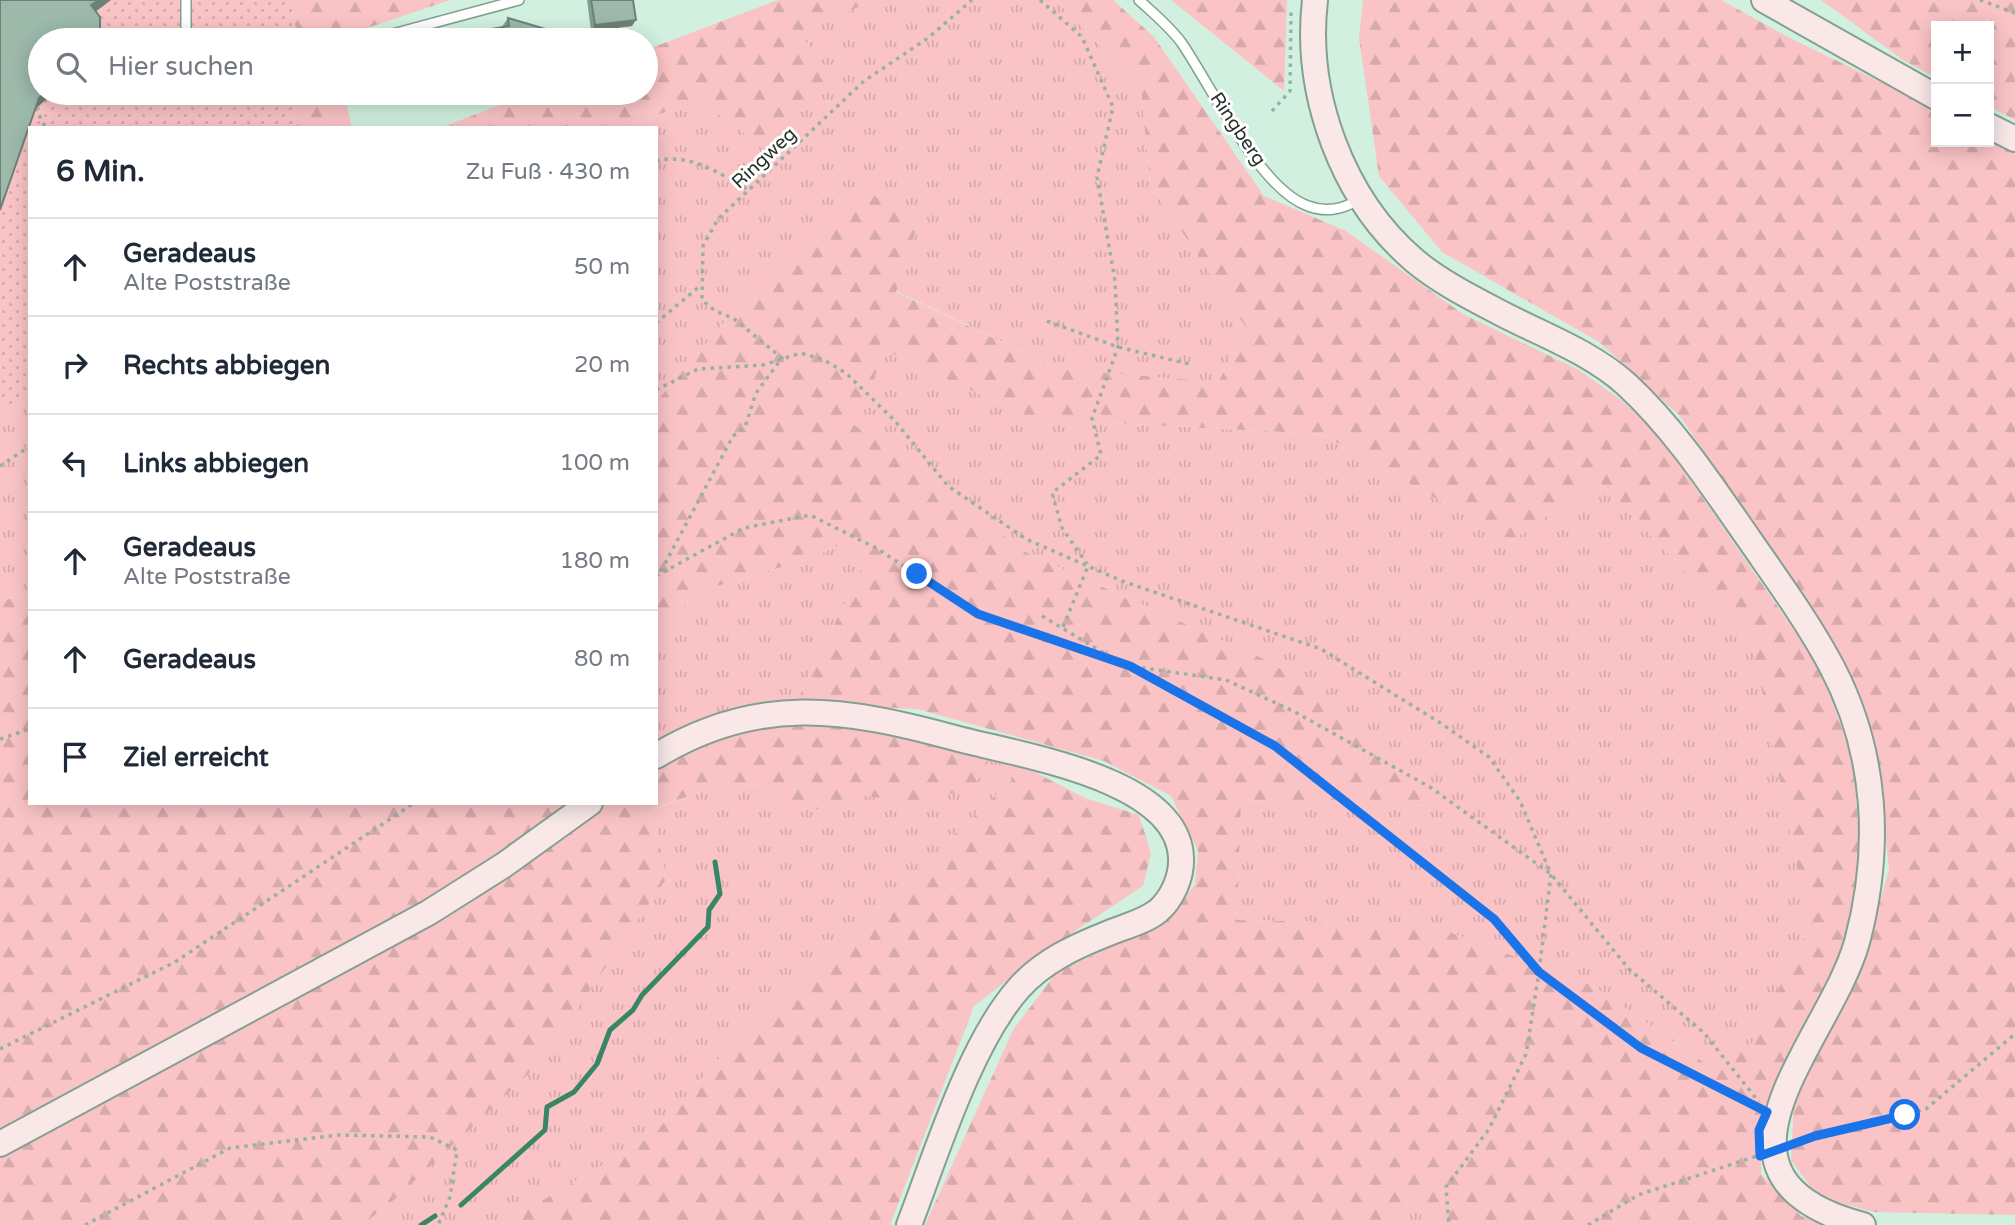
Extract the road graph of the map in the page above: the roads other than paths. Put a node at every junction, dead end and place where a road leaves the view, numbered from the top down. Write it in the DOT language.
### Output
graph roads {
  1 [pos="186,0"];
  2 [pos="519,0"];
  3 [pos="1139,0"];
  4 [pos="1315,0"];
  5 [pos="1765,0"];
  6 [pos="186,28"];
  7 [pos="415,28"];
  8 [pos="1931,94"];
  9 [pos="1994,128"];
  10 [pos="2015,139"];
  11 [pos="1362,198"];
  12 [pos="658,755"];
  13 [pos="587,805"];
  14 [pos="0,1144"];
  15 [pos="909,1225"];
  16 [pos="1863,1225"];
  1 -- 6 [label="lane"];
  2 -- 7 [label="lane"];
  3 -- 11 [label="lane, Ringberg"];
  4 -- 11 [label="main road"];
  5 -- 8 [label="main road"];
  9 -- 10 [label="main road"];
  11 -- 16 [label="main road"];
  12 -- 15 [label="main road"];
  13 -- 14 [label="main road"];
}
